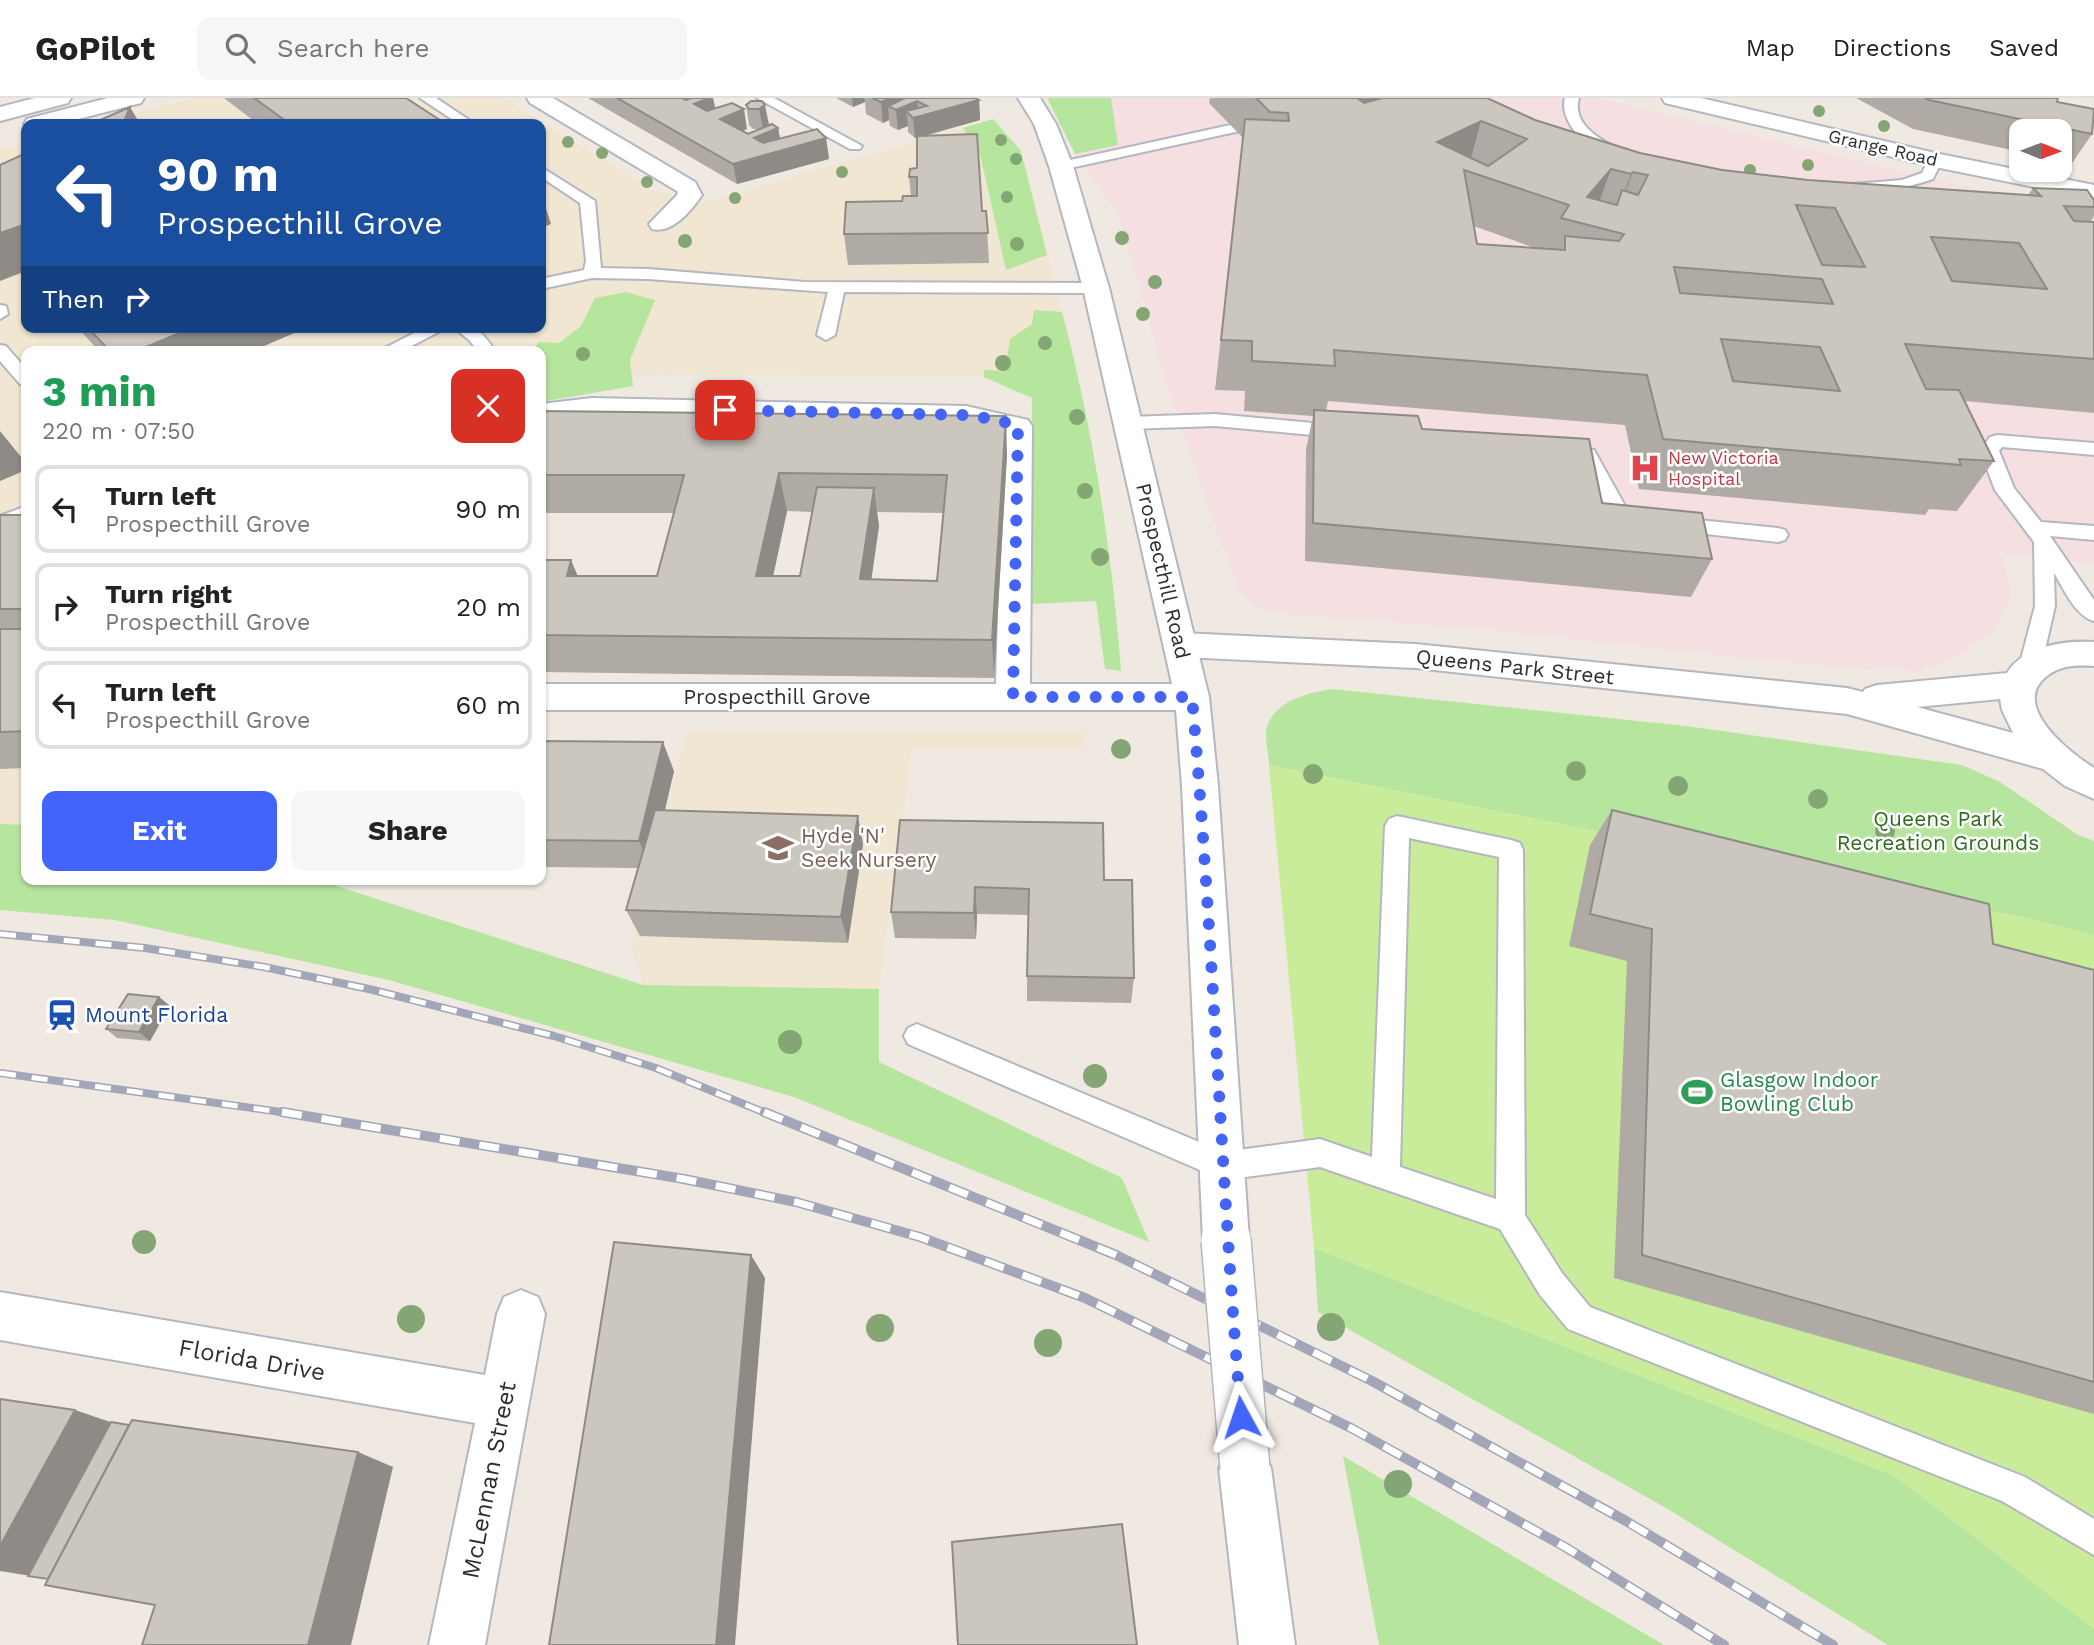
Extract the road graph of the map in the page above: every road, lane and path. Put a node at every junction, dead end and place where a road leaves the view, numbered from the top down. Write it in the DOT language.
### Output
graph roads {
  1 [pos="60,98"];
  2 [pos="133,98"];
  3 [pos="426,98"];
  4 [pos="538,98"];
  5 [pos="764,98"];
  6 [pos="1029,98"];
  7 [pos="1572,98"];
  8 [pos="1673,98"];
  9 [pos="0,114"];
  10 [pos="54,119"];
  11 [pos="460,119"];
  12 [pos="21,128"];
  13 [pos="1235,128"];
  14 [pos="0,134"];
  15 [pos="855,146"];
  16 [pos="1935,160"];
  17 [pos="1633,161"];
  18 [pos="1061,166"];
  19 [pos="546,174"];
  20 [pos="1832,188"];
  21 [pos="2094,192"];
  22 [pos="661,224"];
  23 [pos="592,273"];
  24 [pos="546,283"];
  25 [pos="837,287"];
  26 [pos="1096,289"];
  27 [pos="427,333"];
  28 [pos="470,333"];
  29 [pos="826,335"];
  30 [pos="398,346"];
  31 [pos="483,346"];
  32 [pos="0,350"];
  33 [pos="21,374"];
  34 [pos="546,412"];
  35 [pos="1128,423"];
  36 [pos="1367,434"];
  37 [pos="2094,449"];
  38 [pos="1560,452"];
  39 [pos="21,514"];
  40 [pos="0,524"];
  41 [pos="2094,534"];
  42 [pos="1778,535"];
  43 [pos="2039,535"];
  44 [pos="2094,614"];
  45 [pos="1182,645"];
  46 [pos="2094,654"];
  47 [pos="2024,676"];
  48 [pos="546,697"];
  49 [pos="1013,697"];
  50 [pos="1192,697"];
  51 [pos="1847,701"];
  52 [pos="2051,757"];
  53 [pos="2094,785"];
  54 [pos="917,1036"];
  55 [pos="1223,1166"];
  56 [pos="1386,1176"];
  57 [pos="1510,1218"];
  58 [pos="521,1314"];
  59 [pos="0,1316"];
  60 [pos="504,1403"];
  61 [pos="2094,1538"];
  62 [pos="457,1645"];
  63 [pos="1267,1645"];
  1 -- 9 [label="street"];
  2 -- 10 [label="street"];
  3 -- 11 [label="lane"];
  4 -- 22 [label="street"];
  5 -- 15 [label="lane"];
  6 -- 18 [label="street, Prospecthill Road"];
  7 -- 17 [label="lane"];
  8 -- 16 [label="street, Grange Road"];
  12 -- 14 [label="street"];
  13 -- 18 [label="lane"];
  16 -- 20 [label="lane"];
  16 -- 21 [label="street, Grange Road"];
  18 -- 26 [label="street, Prospecthill Road"];
  19 -- 23 [label="lane"];
  23 -- 24 [label="lane"];
  23 -- 25 [label="lane"];
  25 -- 26 [label="lane"];
  25 -- 29 [label="lane"];
  26 -- 35 [label="street, Prospecthill Road"];
  27 -- 30 [label="lane"];
  28 -- 31 [label="lane"];
  32 -- 33 [label="lane"];
  34 -- 49 [label="street"];
  35 -- 36 [label="lane"];
  35 -- 45 [label="street, Prospecthill Road"];
  37 -- 43 [label="lane"];
  38 -- 42 [label="lane"];
  39 -- 40 [label="lane"];
  41 -- 43 [label="lane"];
  43 -- 44 [label="lane"];
  43 -- 47 [label="lane"];
  45 -- 50 [label="street, Prospecthill Road"];
  45 -- 51 [label="street, Queens Park Street"];
  46 -- 47 [label="street, Queens Park Street"];
  47 -- 51 [label="street, Queens Park Street"];
  47 -- 52 [label="street"];
  48 -- 49 [label="street, Prospecthill Grove"];
  49 -- 50 [label="street, Prospecthill Grove"];
  50 -- 55 [label="street, Prospecthill Road"];
  51 -- 52 [label="street, Queens Park Street"];
  52 -- 53 [label="street"];
  54 -- 55 [label="lane"];
  55 -- 56 [label="lane"];
  55 -- 63 [label="street, Prospecthill Road, bridge"];
  56 -- 57 [label="lane"];
  56 -- 57 [label="lane"];
  57 -- 61 [label="lane"];
  58 -- 60 [label="street, McLennan Street"];
  59 -- 60 [label="street, Florida Drive"];
  60 -- 62 [label="street, McLennan Street"];
}
